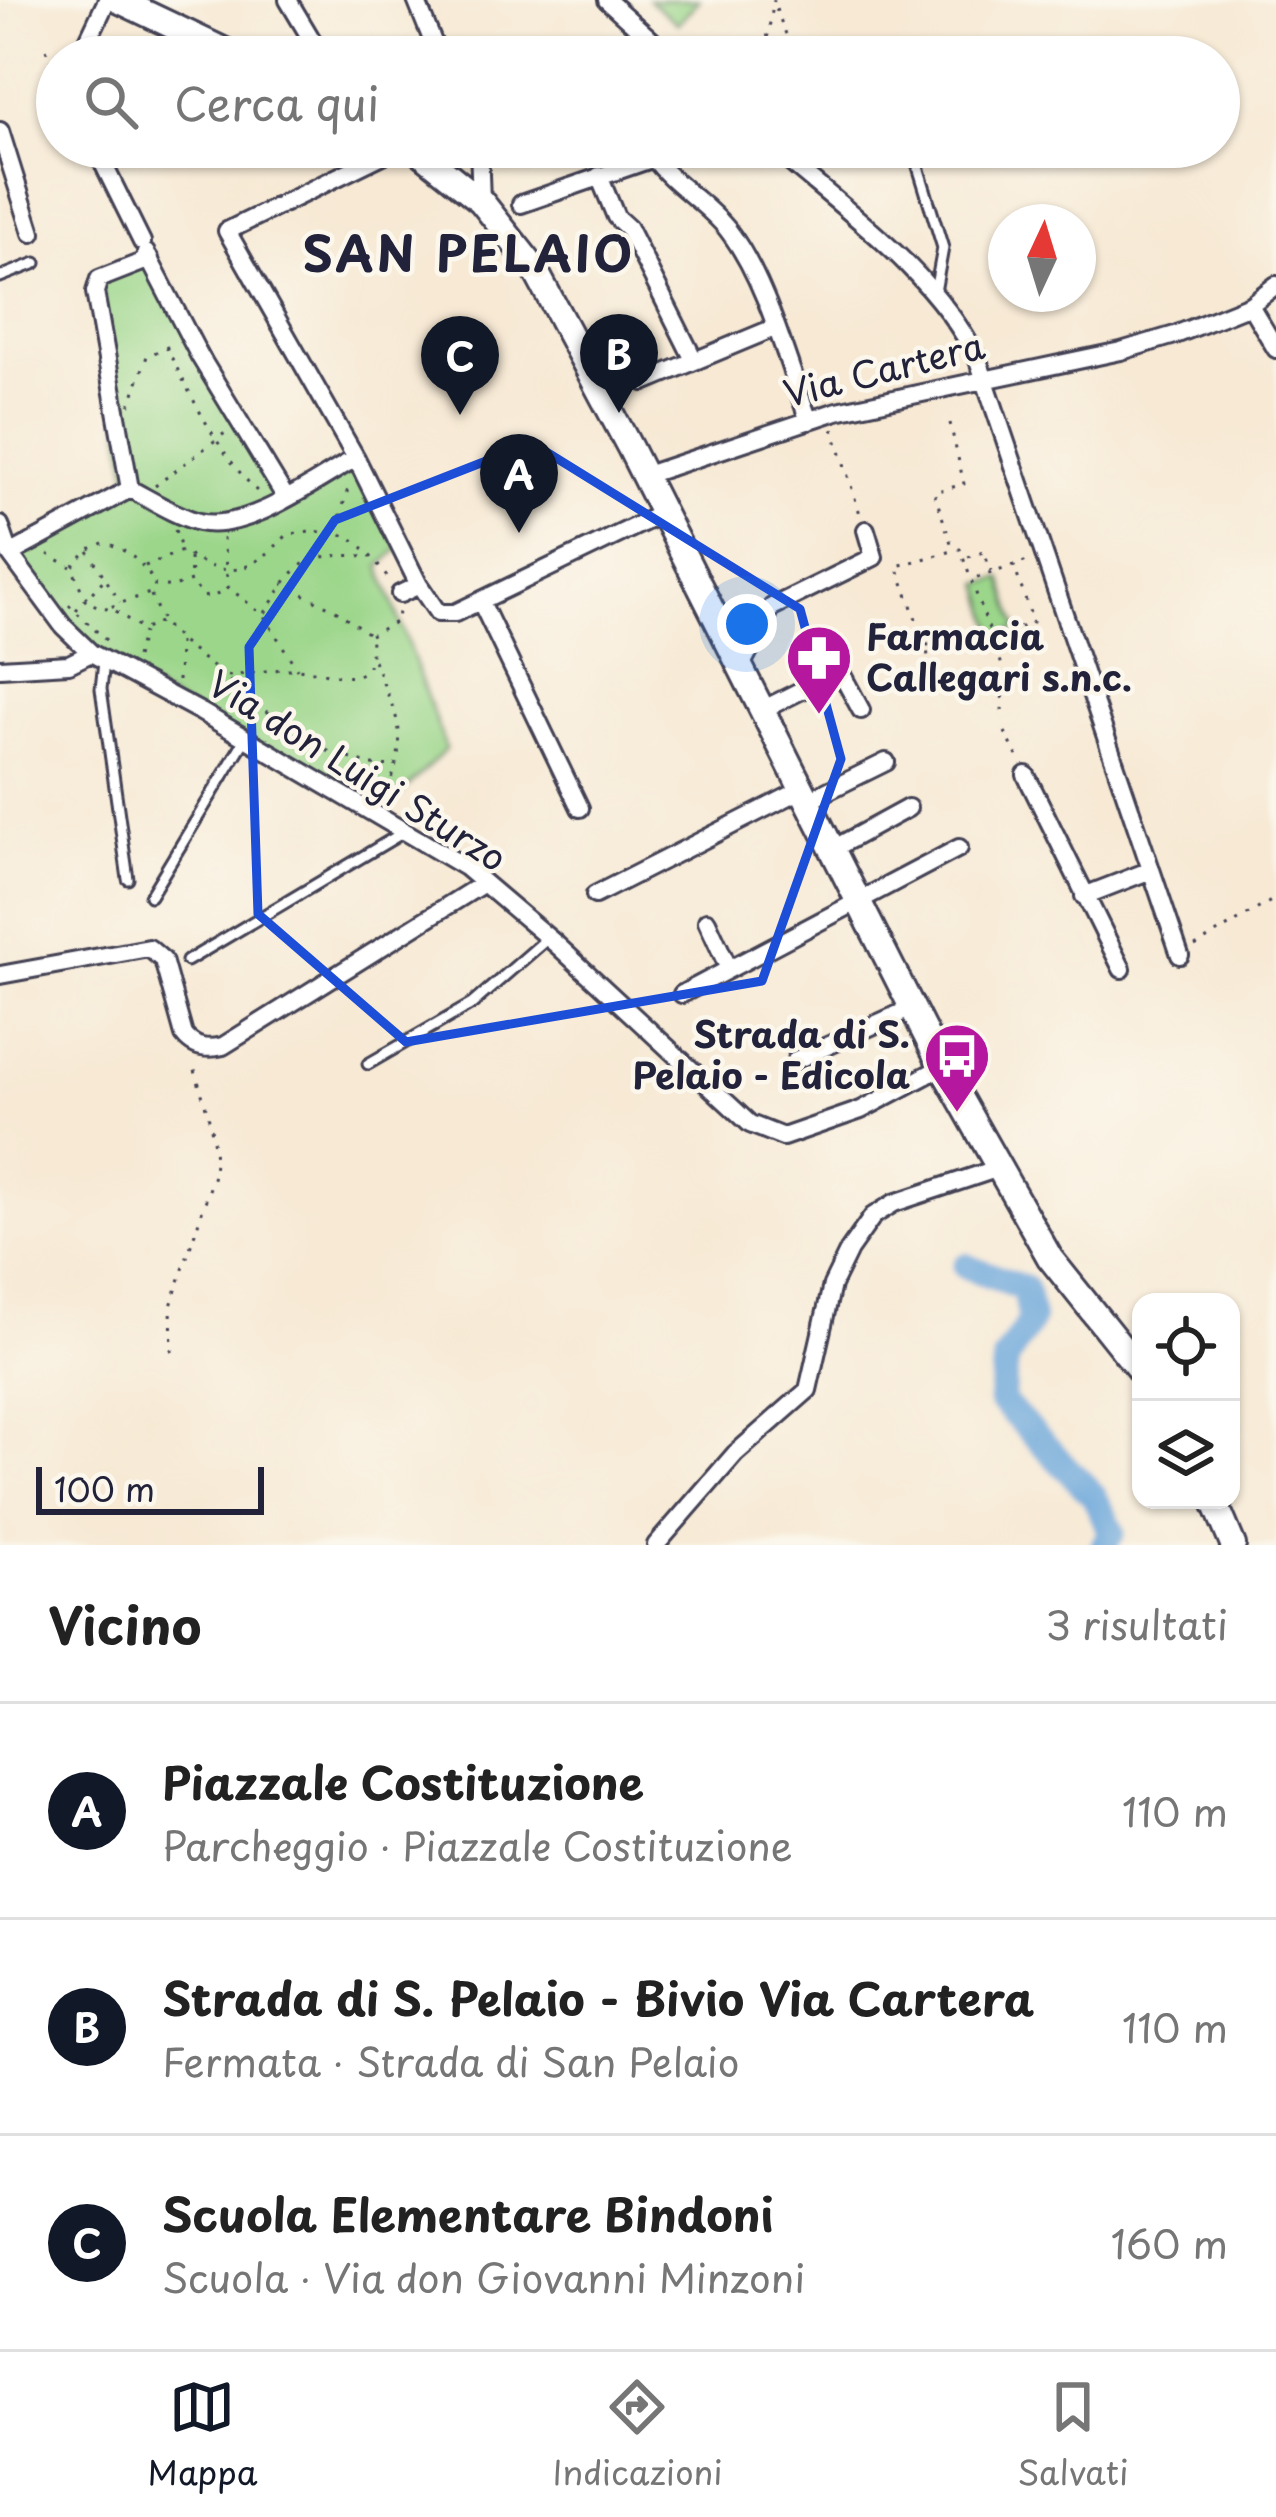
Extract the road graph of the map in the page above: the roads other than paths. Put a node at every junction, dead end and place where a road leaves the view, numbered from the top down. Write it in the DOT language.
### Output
graph roads {
  1 [pos="107,0"];
  2 [pos="118,0"];
  3 [pos="288,0"];
  4 [pos="416,0"];
  5 [pos="607,0"];
  6 [pos="90,36"];
  7 [pos="194,36"];
  8 [pos="309,36"];
  9 [pos="431,36"];
  10 [pos="647,36"];
  11 [pos="0,131"];
  12 [pos="105,168"];
  13 [pos="356,168"];
  14 [pos="452,168"];
  15 [pos="480,168"];
  16 [pos="620,168"];
  17 [pos="673,168"];
  18 [pos="795,168"];
  19 [pos="918,168"];
  20 [pos="599,176"];
  21 [pos="481,201"];
  22 [pos="521,204"];
  23 [pos="32,233"];
  24 [pos="146,251"];
  25 [pos="36,263"];
  26 [pos="0,277"];
  27 [pos="1276,285"];
  28 [pos="934,292"];
  29 [pos="1250,305"];
  30 [pos="774,328"];
  31 [pos="1276,349"];
  32 [pos="694,360"];
  33 [pos="983,378"];
  34 [pos="644,382"];
  35 [pos="809,421"];
  36 [pos="356,458"];
  37 [pos="643,476"];
  38 [pos="136,492"];
  39 [pos="278,501"];
  40 [pos="661,514"];
  41 [pos="0,525"];
  42 [pos="866,530"];
  43 [pos="10,554"];
  44 [pos="419,585"];
  45 [pos="400,594"];
  46 [pos="482,602"];
  47 [pos="98,657"];
  48 [pos="0,668"];
  49 [pos="739,670"];
  50 [pos="861,710"];
  51 [pos="760,711"];
  52 [pos="246,738"];
  53 [pos="886,763"];
  54 [pos="1026,776"];
  55 [pos="804,796"];
  56 [pos="580,808"];
  57 [pos="908,808"];
  58 [pos="406,831"];
  59 [pos="959,848"];
  60 [pos="831,850"];
  61 [pos="1151,870"];
  62 [pos="128,879"];
  63 [pos="484,883"];
  64 [pos="595,895"];
  65 [pos="150,896"];
  66 [pos="1084,896"];
  67 [pos="858,902"];
  68 [pos="707,921"];
  69 [pos="548,938"];
  70 [pos="1180,955"];
  71 [pos="187,961"];
  72 [pos="729,969"];
  73 [pos="1122,969"];
  74 [pos="0,975"];
  75 [pos="682,994"];
  76 [pos="912,1008"];
  77 [pos="796,1060"];
  78 [pos="368,1064"];
  79 [pos="942,1067"];
  80 [pos="999,1168"];
  81 [pos="1132,1361"];
  82 [pos="1218,1509"];
  83 [pos="656,1545"];
  84 [pos="1233,1545"];
  1 -- 6 [label="street"];
  2 -- 7 [label="main road"];
  3 -- 8 [label="street"];
  4 -- 9 [label="street"];
  5 -- 10 [label="street"];
  11 -- 23 [label="street"];
  12 -- 24 [label="street"];
  13 -- 36 [label="street"];
  14 -- 21 [label="main road"];
  15 -- 21 [label="street"];
  16 -- 20 [label="street"];
  17 -- 30 [label="street"];
  18 -- 28 [label="street"];
  19 -- 28 [label="lane"];
  20 -- 22 [label="street"];
  20 -- 32 [label="street"];
  21 -- 37 [label="main road"];
  24 -- 38 [label="street"];
  24 -- 39 [label="street"];
  25 -- 26 [label="lane"];
  27 -- 29 [label="street, Via Cartera"];
  28 -- 33 [label="street"];
  29 -- 31 [label="street"];
  29 -- 33 [label="street, Via Cartera"];
  30 -- 32 [label="street"];
  30 -- 35 [label="street"];
  32 -- 34 [label="street"];
  33 -- 35 [label="street, Via Cartera"];
  33 -- 61 [label="street"];
  35 -- 37 [label="street, Via Cartera"];
  36 -- 39 [label="street"];
  36 -- 44 [label="street"];
  37 -- 40 [label="main road"];
  38 -- 39 [label="street"];
  38 -- 43 [label="street"];
  40 -- 46 [label="street"];
  40 -- 49 [label="main road"];
  41 -- 43 [label="street, Via don Luigi Sturzo"];
  42 -- 49 [label="street"];
  43 -- 47 [label="street, Via don Luigi Sturzo"];
  44 -- 45 [label="street"];
  44 -- 46 [label="street"];
  46 -- 56 [label="street"];
  47 -- 48 [label="street"];
  47 -- 52 [label="street, Via don Luigi Sturzo"];
  47 -- 62 [label="lane"];
  49 -- 51 [label="main road"];
  50 -- 51 [label="street"];
  51 -- 55 [label="main road"];
  52 -- 58 [label="street, Via don Luigi Sturzo"];
  52 -- 65 [label="lane"];
  53 -- 55 [label="street"];
  54 -- 66 [label="street"];
  55 -- 60 [label="main road"];
  55 -- 64 [label="street"];
  57 -- 60 [label="street"];
  58 -- 63 [label="street, Via don Luigi Sturzo"];
  58 -- 71 [label="lane"];
  59 -- 67 [label="street"];
  60 -- 67 [label="main road"];
  61 -- 66 [label="street"];
  61 -- 70 [label="street"];
  63 -- 69 [label="street, Via don Luigi Sturzo"];
  63 -- 74 [label="street"];
  66 -- 73 [label="street"];
  67 -- 72 [label="street"];
  67 -- 76 [label="main road"];
  68 -- 72 [label="street"];
  69 -- 78 [label="lane"];
  69 -- 79 [label="street, Via don Luigi Sturzo"];
  72 -- 75 [label="street"];
  76 -- 77 [label="street"];
  76 -- 79 [label="main road"];
  79 -- 80 [label="main road"];
  80 -- 81 [label="main road"];
  80 -- 83 [label="street"];
  82 -- 84 [label="main road"];
}
